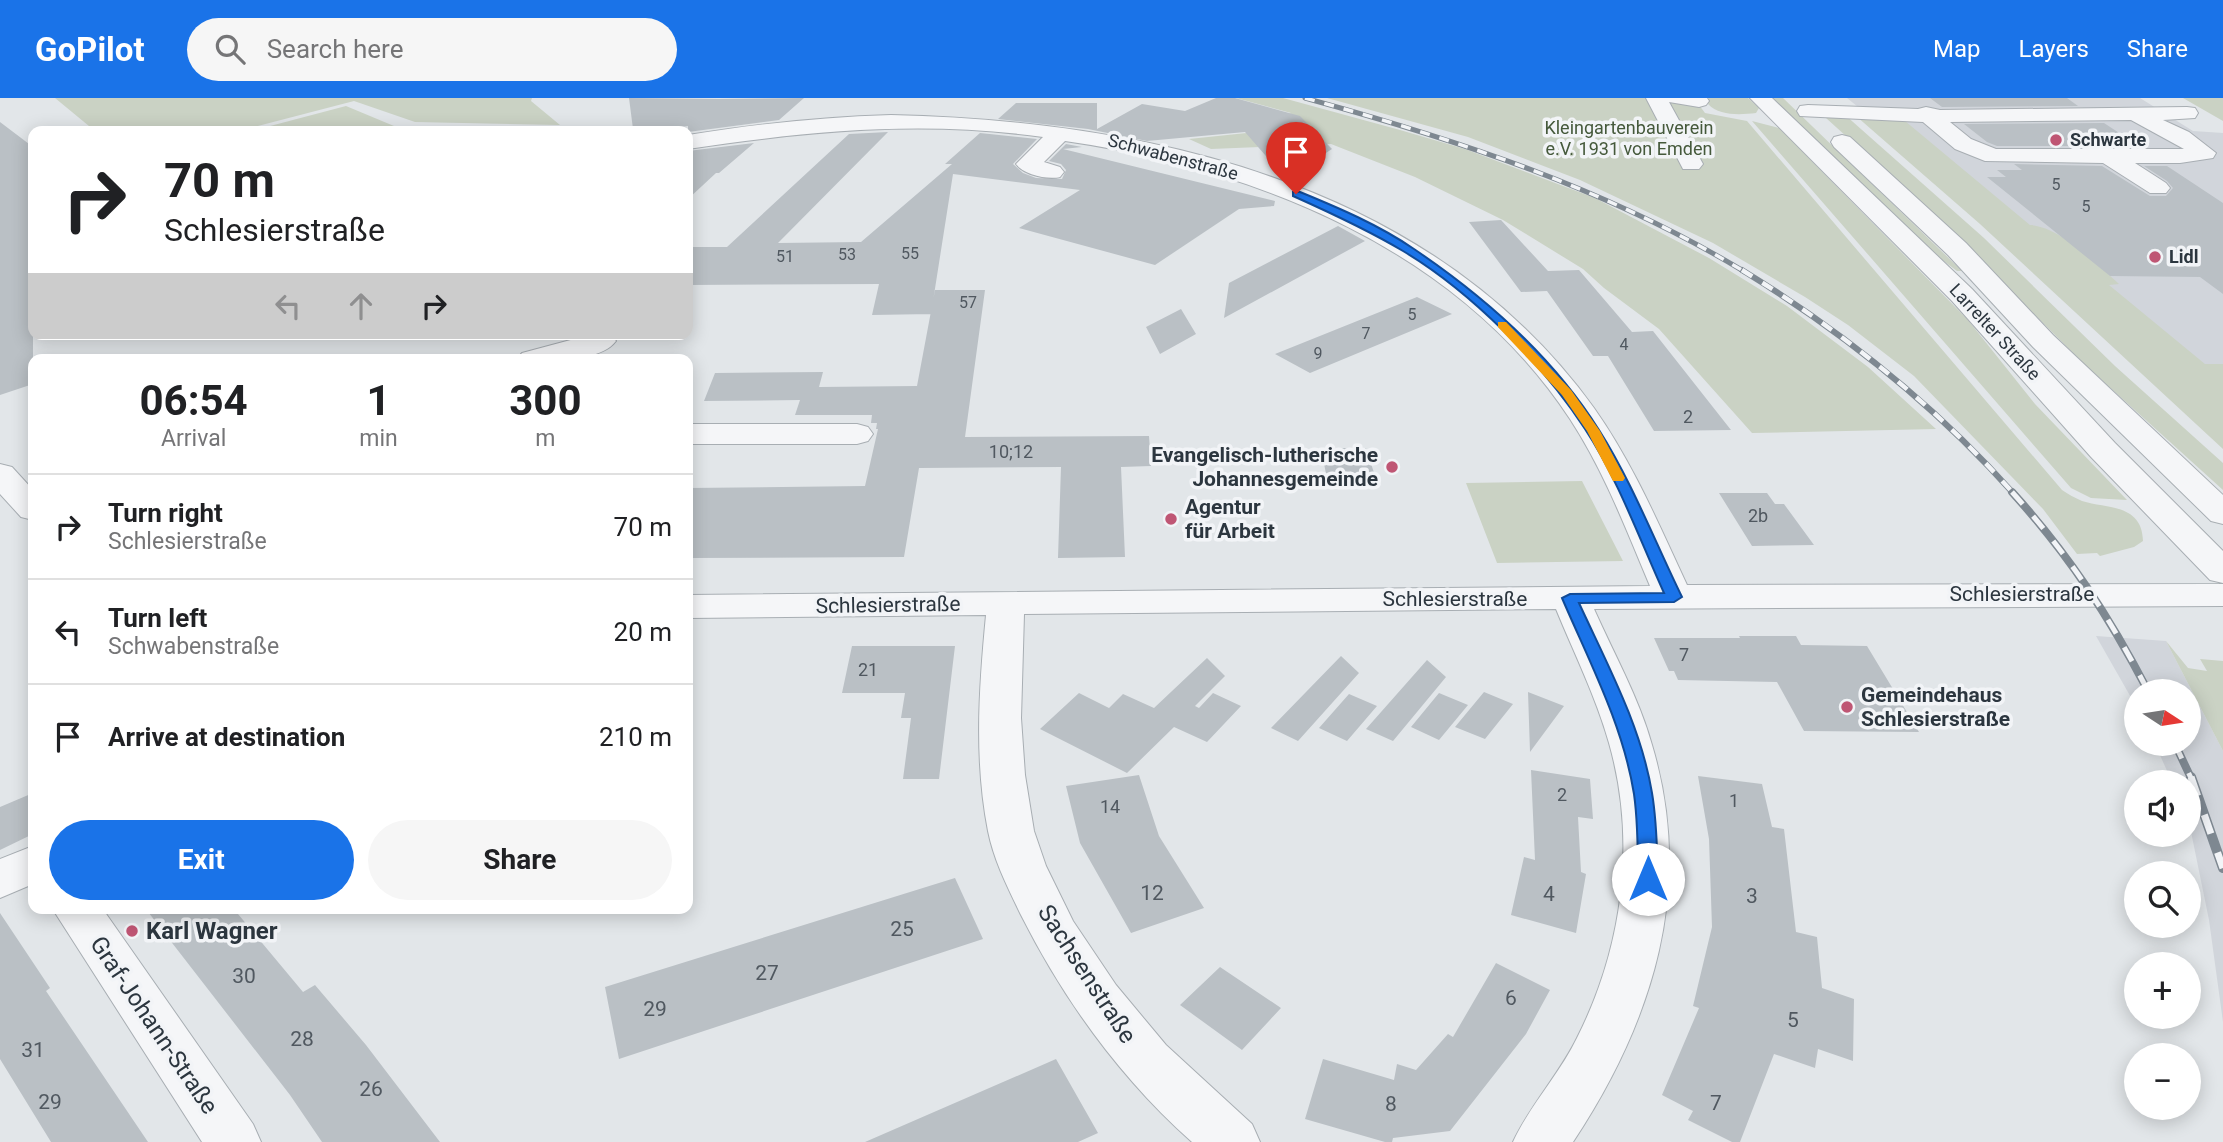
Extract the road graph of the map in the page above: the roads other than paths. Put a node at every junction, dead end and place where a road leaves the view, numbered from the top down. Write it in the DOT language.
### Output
graph roads {
  1 [pos="1656,98"];
  2 [pos="1676,98"];
  3 [pos="1760,98"];
  4 [pos="2162,98"];
  5 [pos="1699,101"];
  6 [pos="1801,105"];
  7 [pos="1926,113"];
  8 [pos="2187,113"];
  9 [pos="2134,114"];
  10 [pos="1747,117"];
  11 [pos="1780,117"];
  12 [pos="2210,127"];
  13 [pos="1062,132"];
  14 [pos="693,141"];
  15 [pos="2108,156"];
  16 [pos="1691,164"];
  17 [pos="1052,172"];
  18 [pos="2158,188"];
  19 [pos="605,345"];
  20 [pos="555,354"];
  21 [pos="693,434"];
  22 [pos="857,434"];
  23 [pos="0,474"];
  24 [pos="28,505"];
  25 [pos="2223,514"];
  26 [pos="2223,572"];
  27 [pos="2223,595"];
  28 [pos="1674,597"];
  29 [pos="1570,598"];
  30 [pos="1006,604"];
  31 [pos="693,606"];
  32 [pos="28,866"];
  33 [pos="0,880"];
  34 [pos="80,914"];
  35 [pos="233,1142"];
  36 [pos="1232,1142"];
  37 [pos="1541,1142"];
  1 -- 16 [label="street"];
  2 -- 5 [label="street"];
  3 -- 11 [label="street, Larrelter Straße"];
  4 -- 8 [label="street"];
  6 -- 7 [label="street"];
  6 -- 25 [label="street, Larrelter Straße"];
  7 -- 9 [label="street"];
  7 -- 15 [label="street"];
  8 -- 9 [label="street"];
  8 -- 12 [label="street"];
  9 -- 15 [label="street"];
  10 -- 11 [label="street"];
  11 -- 26 [label="street, Larrelter Straße"];
  13 -- 14 [label="street, Schwabenstraße"];
  13 -- 17 [label="street"];
  13 -- 28 [label="street, Schwabenstraße"];
  15 -- 18 [label="street"];
  19 -- 20 [label="street"];
  21 -- 22 [label="street"];
  23 -- 24 [label="street"];
  27 -- 28 [label="street, Schlesierstraße"];
  28 -- 29 [label="street, Schlesierstraße"];
  29 -- 30 [label="street, Schlesierstraße"];
  29 -- 37 [label="street"];
  30 -- 31 [label="street, Schlesierstraße"];
  30 -- 36 [label="street, Sachsenstraße"];
  32 -- 33 [label="street"];
  34 -- 35 [label="street, Graf-Johann-Straße"];
}
